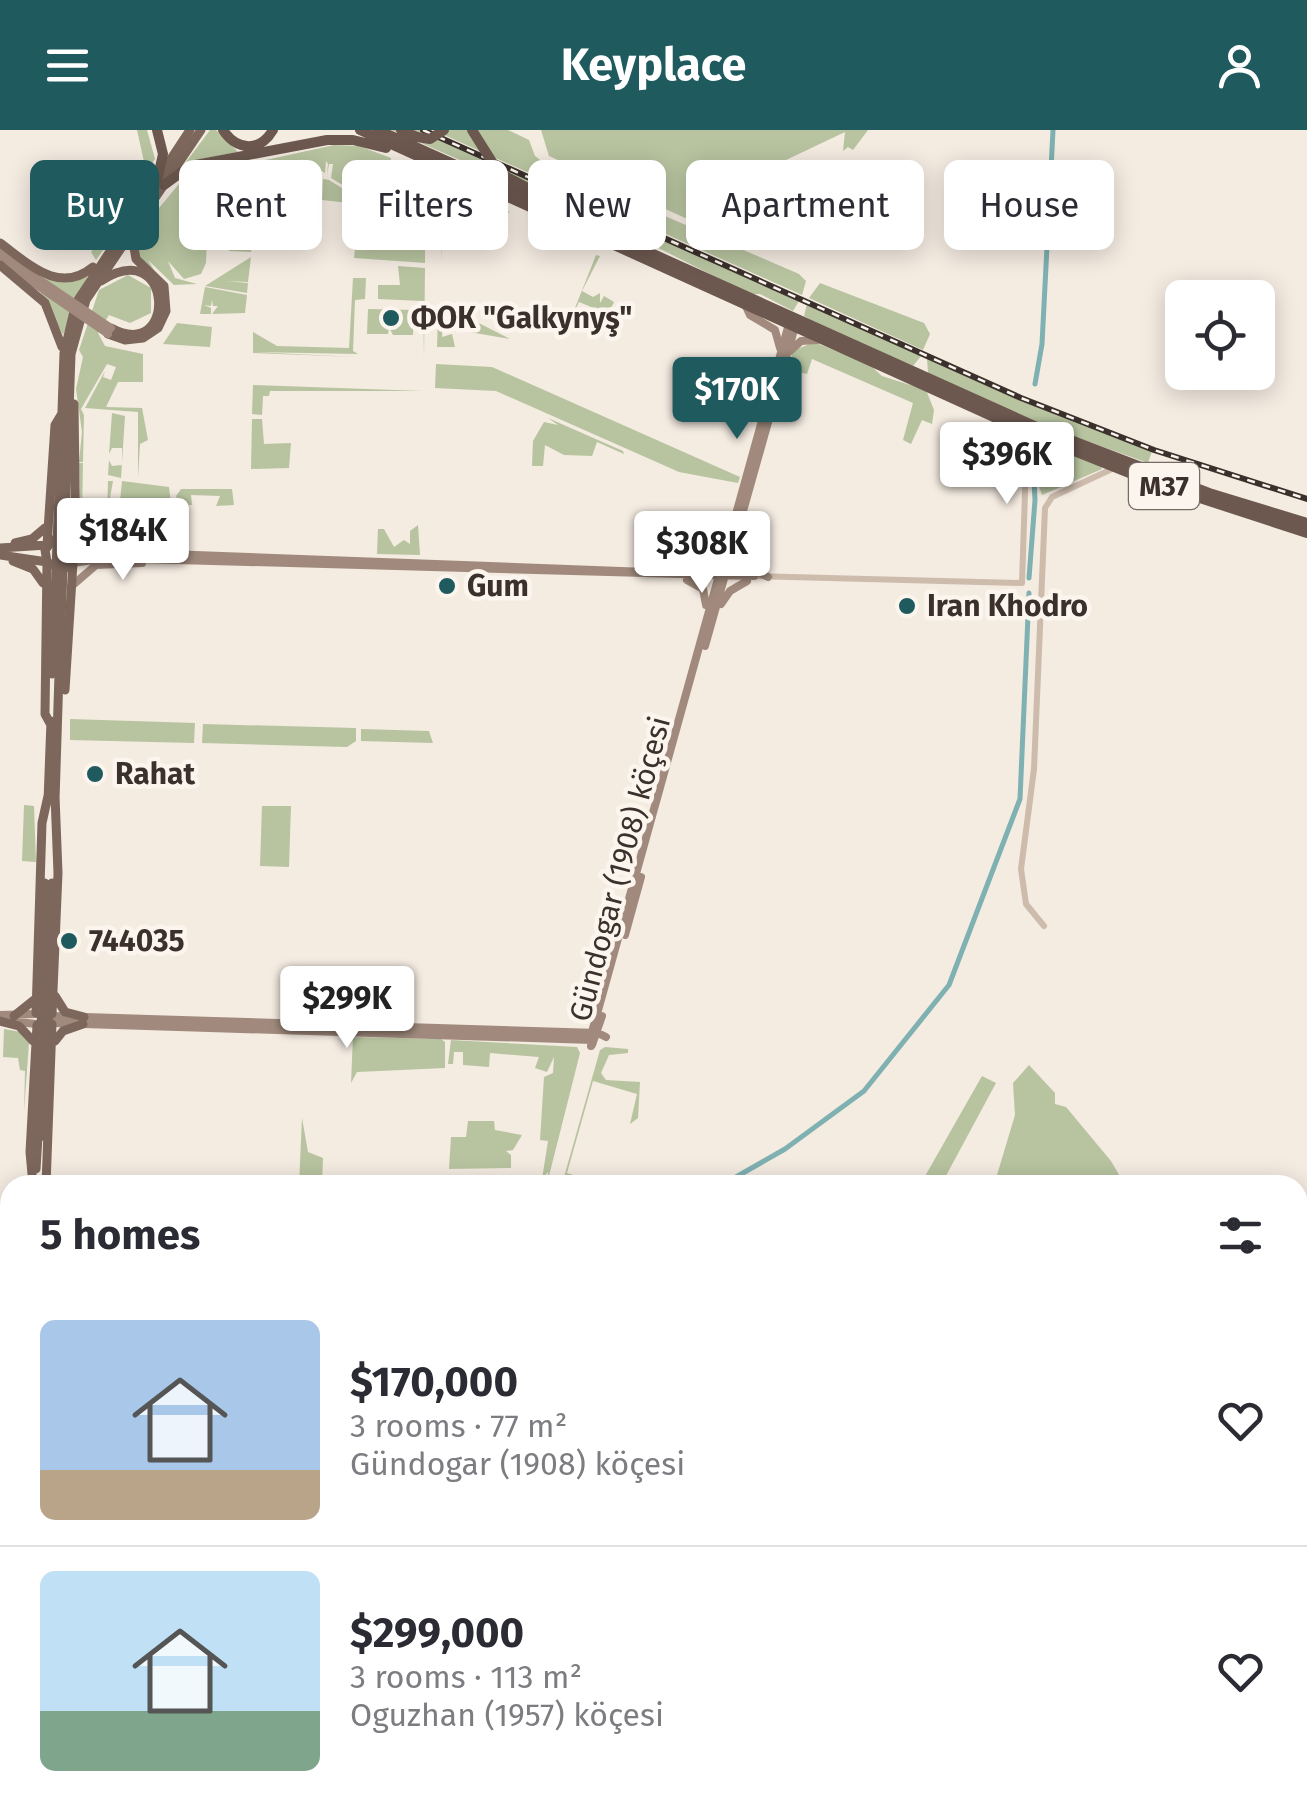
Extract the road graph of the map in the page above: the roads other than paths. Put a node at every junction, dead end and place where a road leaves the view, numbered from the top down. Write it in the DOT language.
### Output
graph roads {
  1 [pos="157,130"];
  2 [pos="190,130"];
  3 [pos="202,130"];
  4 [pos="223,130"];
  5 [pos="273,130"];
  6 [pos="346,130"];
  7 [pos="360,130"];
  8 [pos="378,130"];
  9 [pos="401,130"];
  10 [pos="444,130"];
  11 [pos="472,130"];
  12 [pos="386,148"];
  13 [pos="411,160"];
  14 [pos="426,160"];
  15 [pos="161,183"];
  16 [pos="159,186"];
  17 [pos="508,198"];
  18 [pos="0,247"];
  19 [pos="119,250"];
  20 [pos="133,250"];
  21 [pos="106,255"];
  22 [pos="664,259"];
  23 [pos="0,262"];
  24 [pos="39,282"];
  25 [pos="92,290"];
  26 [pos="745,304"];
  27 [pos="794,321"];
  28 [pos="110,331"];
  29 [pos="828,341"];
  30 [pos="64,354"];
  31 [pos="784,354"];
  32 [pos="70,375"];
  33 [pos="62,412"];
  34 [pos="1028,432"];
  35 [pos="64,440"];
  36 [pos="1115,468"];
  37 [pos="1136,470"];
  38 [pos="1158,479"];
  39 [pos="48,522"];
  40 [pos="76,522"];
  41 [pos="1307,523"];
  42 [pos="1307,533"];
  43 [pos="734,534"];
  44 [pos="47,545"];
  45 [pos="74,545"];
  46 [pos="0,551"];
  47 [pos="182,555"];
  48 [pos="156,560"];
  49 [pos="47,562"];
  50 [pos="73,564"];
  51 [pos="679,574"];
  52 [pos="722,575"];
  53 [pos="768,577"];
  54 [pos="752,578"];
  55 [pos="44,586"];
  56 [pos="73,589"];
  57 [pos="708,626"];
  58 [pos="54,724"];
  59 [pos="52,796"];
  60 [pos="48,883"];
  61 [pos="1044,926"];
  62 [pos="54,994"];
  63 [pos="39,996"];
  64 [pos="14,1016"];
  65 [pos="0,1018"];
  66 [pos="36,1019"];
  67 [pos="52,1019"];
  68 [pos="83,1020"];
  69 [pos="34,1043"];
  70 [pos="54,1043"];
  71 [pos="42,1137"];
  72 [pos="34,1175"];
  73 [pos="36,1175"];
  74 [pos="44,1175"];
  75 [pos="46,1175"];
  1 -- 15 [label="highway"];
  2 -- 15 [label="main road"];
  3 -- 15 [label="main road"];
  4 -- 5 [label="highway"];
  6 -- 12 [label="highway"];
  7 -- 14 [label="highway, M37"];
  8 -- 22 [label="highway, M37"];
  9 -- 10 [label="highway, bridge"];
  11 -- 22 [label="highway, bridge"];
  12 -- 13 [label="highway"];
  12 -- 15 [label="highway"];
  15 -- 16 [label="main road"];
  15 -- 21 [label="main road"];
  17 -- 26 [label="highway, M37"];
  18 -- 21 [label="main road"];
  18 -- 24 [label="main road"];
  19 -- 25 [label="main road"];
  20 -- 28 [label="main road"];
  21 -- 30 [label="main road"];
  22 -- 27 [label="highway, M37"];
  23 -- 24 [label="main road"];
  23 -- 30 [label="main road"];
  24 -- 28 [label="main road, bridge"];
  25 -- 28 [label="main road"];
  25 -- 32 [label="main road"];
  26 -- 27 [label="highway, M37"];
  26 -- 31 [label="main road"];
  27 -- 29 [label="highway, M37"];
  27 -- 31 [label="main road, Gündogar (1908) köçesi"];
  27 -- 37 [label="highway, M37"];
  29 -- 31 [label="main road"];
  29 -- 34 [label="highway, M37"];
  30 -- 33 [label="main road"];
  31 -- 43 [label="main road, Gündogar (1908) köçesi"];
  32 -- 35 [label="main road"];
  32 -- 40 [label="main road"];
  33 -- 35 [label="main road"];
  33 -- 39 [label="main road"];
  34 -- 36 [label="highway, M37"];
  34 -- 53 [label="street"];
  35 -- 58 [label="main road, bridge"];
  36 -- 37 [label="highway, M37"];
  36 -- 61 [label="street"];
  37 -- 38 [label="highway, M37"];
  38 -- 41 [label="highway, M37"];
  38 -- 42 [label="highway, M37"];
  39 -- 40 [label="main road"];
  39 -- 44 [label="main road"];
  39 -- 46 [label="main road"];
  40 -- 45 [label="main road"];
  40 -- 47 [label="main road"];
  43 -- 51 [label="main road"];
  43 -- 52 [label="main road, Gündogar (1908) köçesi"];
  43 -- 53 [label="main road"];
  44 -- 45 [label="main road"];
  44 -- 46 [label="main road"];
  44 -- 49 [label="main road"];
  45 -- 47 [label="main road"];
  45 -- 50 [label="main road"];
  46 -- 49 [label="main road"];
  46 -- 55 [label="main road"];
  47 -- 51 [label="main road"];
  48 -- 50 [label="main road"];
  48 -- 51 [label="main road"];
  48 -- 56 [label="main road"];
  49 -- 50 [label="main road"];
  49 -- 55 [label="main road"];
  50 -- 56 [label="main road"];
  51 -- 52 [label="main road"];
  51 -- 57 [label="main road"];
  52 -- 54 [label="main road"];
  52 -- 57 [label="main road, Gündogar (1908) köçesi"];
  53 -- 54 [label="street"];
  54 -- 57 [label="main road"];
  55 -- 56 [label="main road"];
  55 -- 58 [label="main road"];
  56 -- 58 [label="main road"];
  57 -- 68 [label="main road, Gündogar (1908) köçesi"];
  58 -- 59 [label="main road"];
  59 -- 60 [label="main road"];
  59 -- 62 [label="main road"];
  59 -- 63 [label="main road"];
  60 -- 63 [label="main road, bridge"];
  60 -- 71 [label="main road, bridge"];
  62 -- 63 [label="main road"];
  62 -- 67 [label="main road"];
  62 -- 68 [label="main road"];
  63 -- 64 [label="main road"];
  63 -- 66 [label="main road"];
  63 -- 71 [label="main road, bridge"];
  64 -- 65 [label="main road"];
  64 -- 66 [label="main road"];
  65 -- 66 [label="main road"];
  65 -- 69 [label="main road"];
  66 -- 67 [label="main road"];
  66 -- 67 [label="main road"];
  66 -- 69 [label="main road"];
  67 -- 68 [label="main road"];
  67 -- 70 [label="main road"];
  68 -- 70 [label="main road"];
  69 -- 70 [label="main road"];
  69 -- 72 [label="main road"];
  70 -- 75 [label="main road"];
  71 -- 73 [label="main road"];
  71 -- 74 [label="main road"];
}
